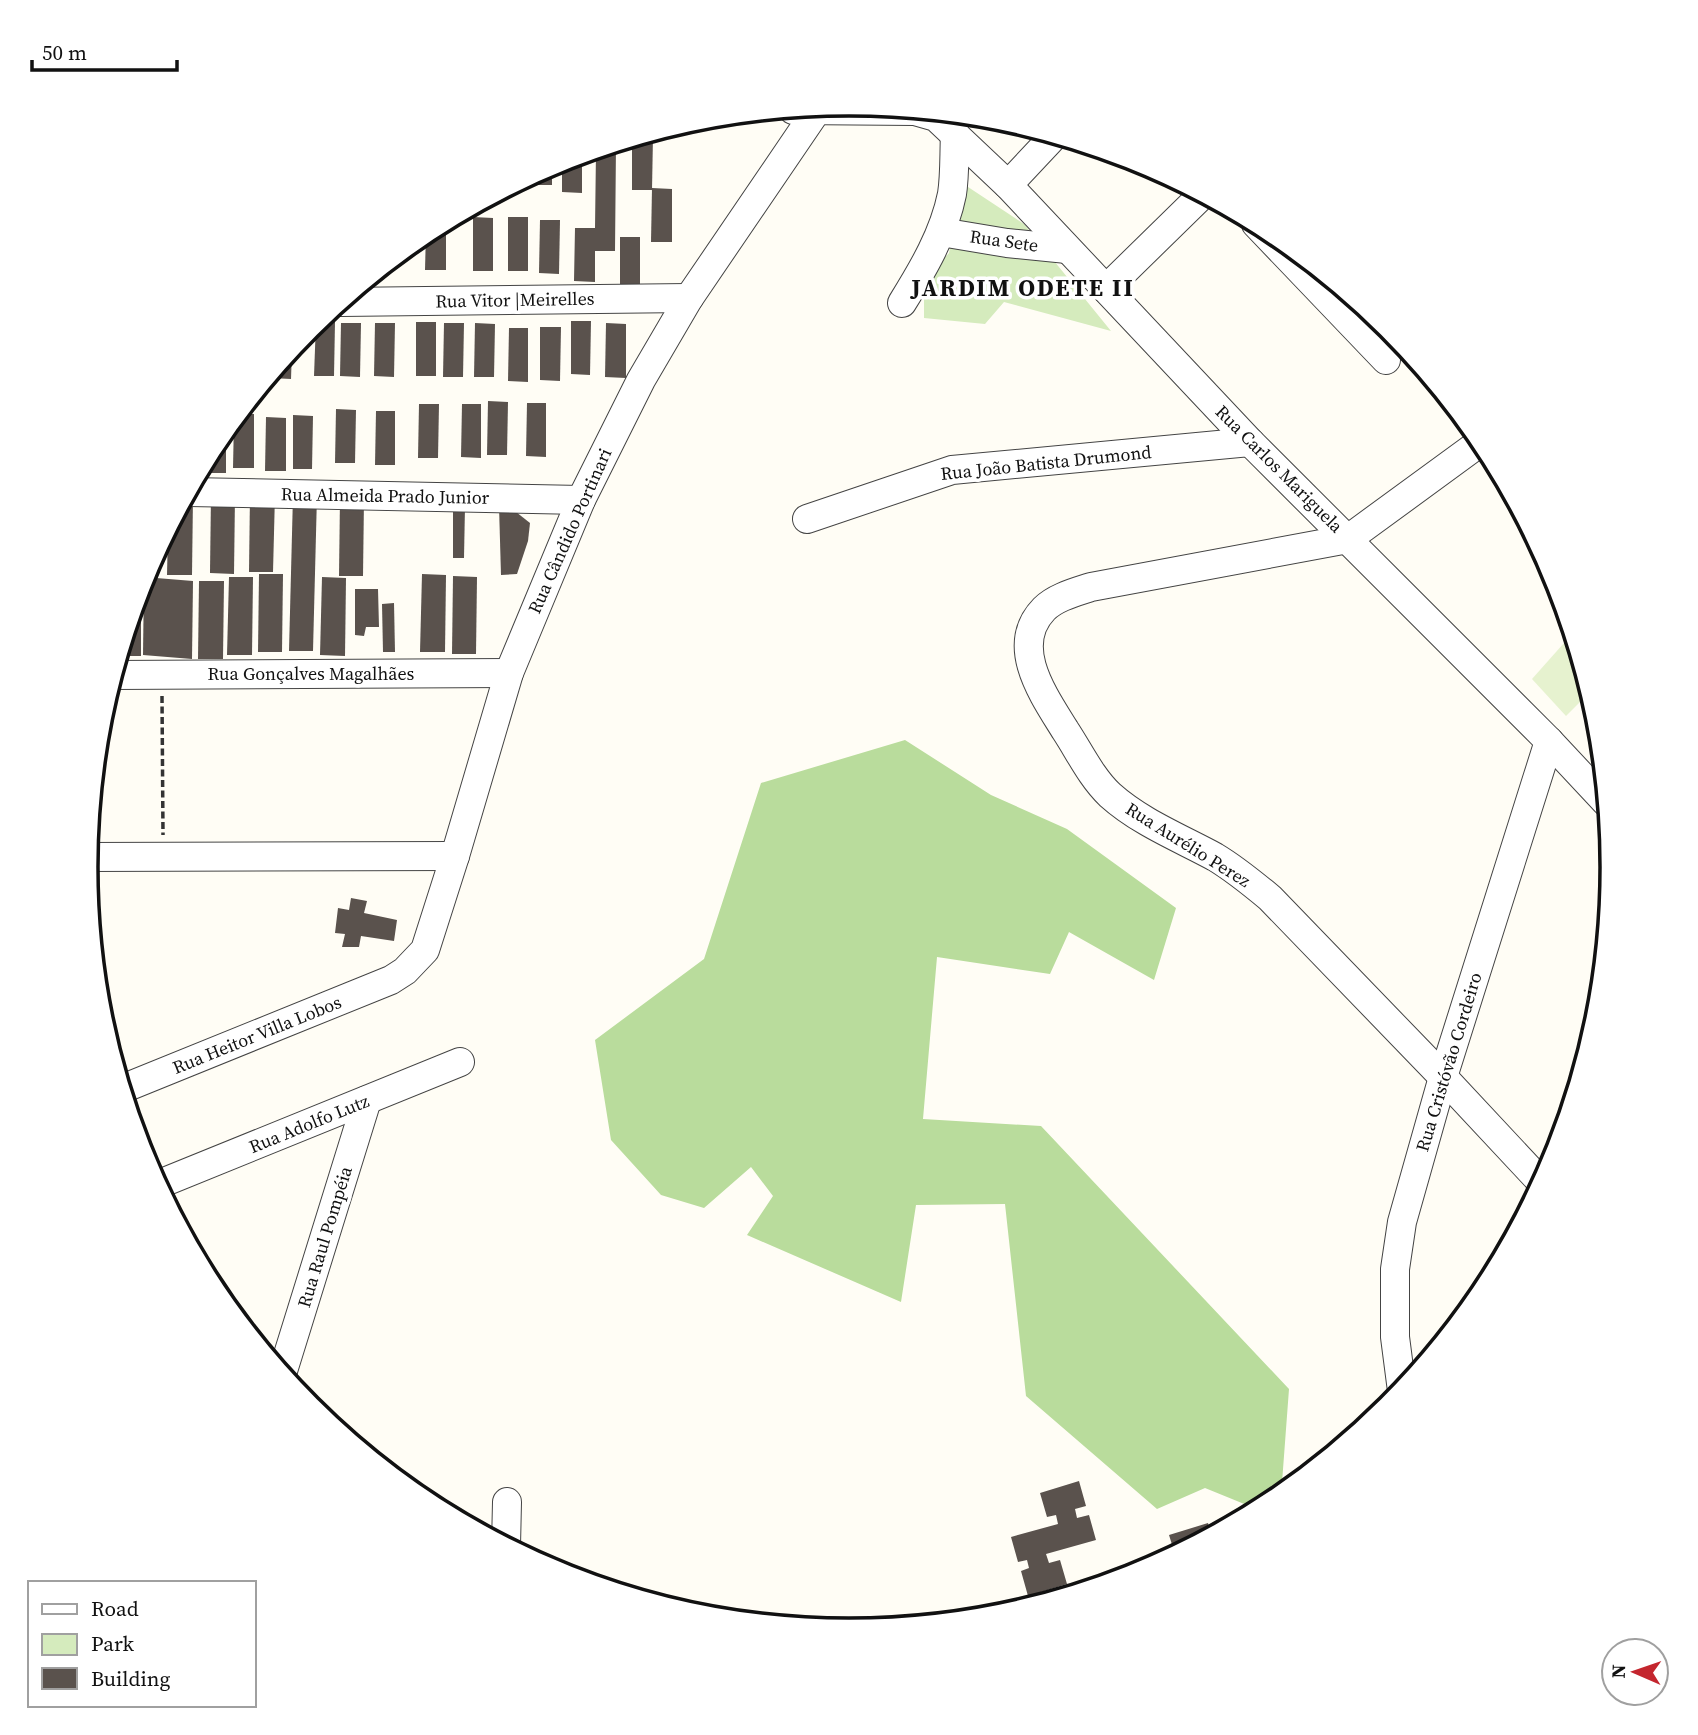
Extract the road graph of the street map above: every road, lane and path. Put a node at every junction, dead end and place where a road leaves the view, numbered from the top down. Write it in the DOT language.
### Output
graph roads {
  1 [pos="800,118"];
  2 [pos="942,123"];
  3 [pos="955,134"];
  4 [pos="1047,143"];
  5 [pos="1008,185"];
  6 [pos="1195,202"];
  7 [pos="941,232"];
  8 [pos="1068,250"];
  9 [pos="1293,262"];
  10 [pos="1106,289"];
  11 [pos="689,298"];
  12 [pos="355,302"];
  13 [pos="902,303"];
  14 [pos="1386,360"];
  15 [pos="1250,442"];
  16 [pos="1472,448"];
  17 [pos="199,492"];
  18 [pos="581,500"];
  19 [pos="807,519"];
  20 [pos="1349,539"];
  21 [pos="509,673"];
  22 [pos="162,674"];
  23 [pos="123,676"];
  24 [pos="1549,741"];
  25 [pos="1596,791"];
  26 [pos="163,855"];
  27 [pos="455,856"];
  28 [pos="98,857"];
  29 [pos="391,980"];
  30 [pos="460,1062"];
  31 [pos="1443,1077"];
  32 [pos="131,1085"];
  33 [pos="367,1100"];
  34 [pos="1534,1175"];
  35 [pos="167,1181"];
  36 [pos="285,1364"];
  37 [pos="1400,1378"];
  38 [pos="507,1502"];
  39 [pos="506,1535"];
  1 -- 11 [label="street, Rua Cândido Portinari"];
  2 -- 3 [label="street, Rua Carlos Mariguela"];
  3 -- 5 [label="street, Rua Carlos Mariguela"];
  3 -- 7 [label="street"];
  4 -- 5 [label="street"];
  5 -- 8 [label="street, Rua Carlos Mariguela"];
  6 -- 10 [label="street"];
  7 -- 8 [label="street, Rua Sete"];
  7 -- 13 [label="street"];
  8 -- 10 [label="street, Rua Carlos Mariguela"];
  9 -- 14 [label="street"];
  10 -- 15 [label="street, Rua Carlos Mariguela"];
  11 -- 12 [label="street, Rua Vitor |Meirelles"];
  11 -- 18 [label="street, Rua Cândido Portinari"];
  15 -- 19 [label="street, Rua João Batista Drumond"];
  15 -- 20 [label="street, Rua Carlos Mariguela"];
  16 -- 20 [label="street, Rua Aurélio Perez"];
  17 -- 18 [label="street, Rua Almeida Prado Junior"];
  18 -- 21 [label="street, Rua Cândido Portinari"];
  20 -- 24 [label="street, Rua Carlos Mariguela"];
  20 -- 31 [label="street, Rua Aurélio Perez"];
  21 -- 22 [label="street, Rua Gonçalves Magalhães"];
  21 -- 27 [label="street, Rua Cândido Portinari"];
  22 -- 23 [label="street, Rua Gonçalves Magalhães"];
  22 -- 26 [label="path"];
  24 -- 25 [label="street, Rua Carlos Mariguela"];
  24 -- 31 [label="street, Rua Cristóvão Cordeiro"];
  26 -- 27 [label="street"];
  26 -- 28 [label="street"];
  27 -- 29 [label="street, Rua Cândido Portinari"];
  29 -- 32 [label="street, Rua Heitor Villa Lobos"];
  30 -- 33 [label="street, Rua Adolfo Lutz"];
  31 -- 34 [label="street, Rua Aurélio Perez"];
  31 -- 37 [label="street, Rua Cristóvão Cordeiro"];
  33 -- 35 [label="street, Rua Adolfo Lutz"];
  33 -- 36 [label="street, Rua Raul Pompéia"];
  38 -- 39 [label="street"];
}
